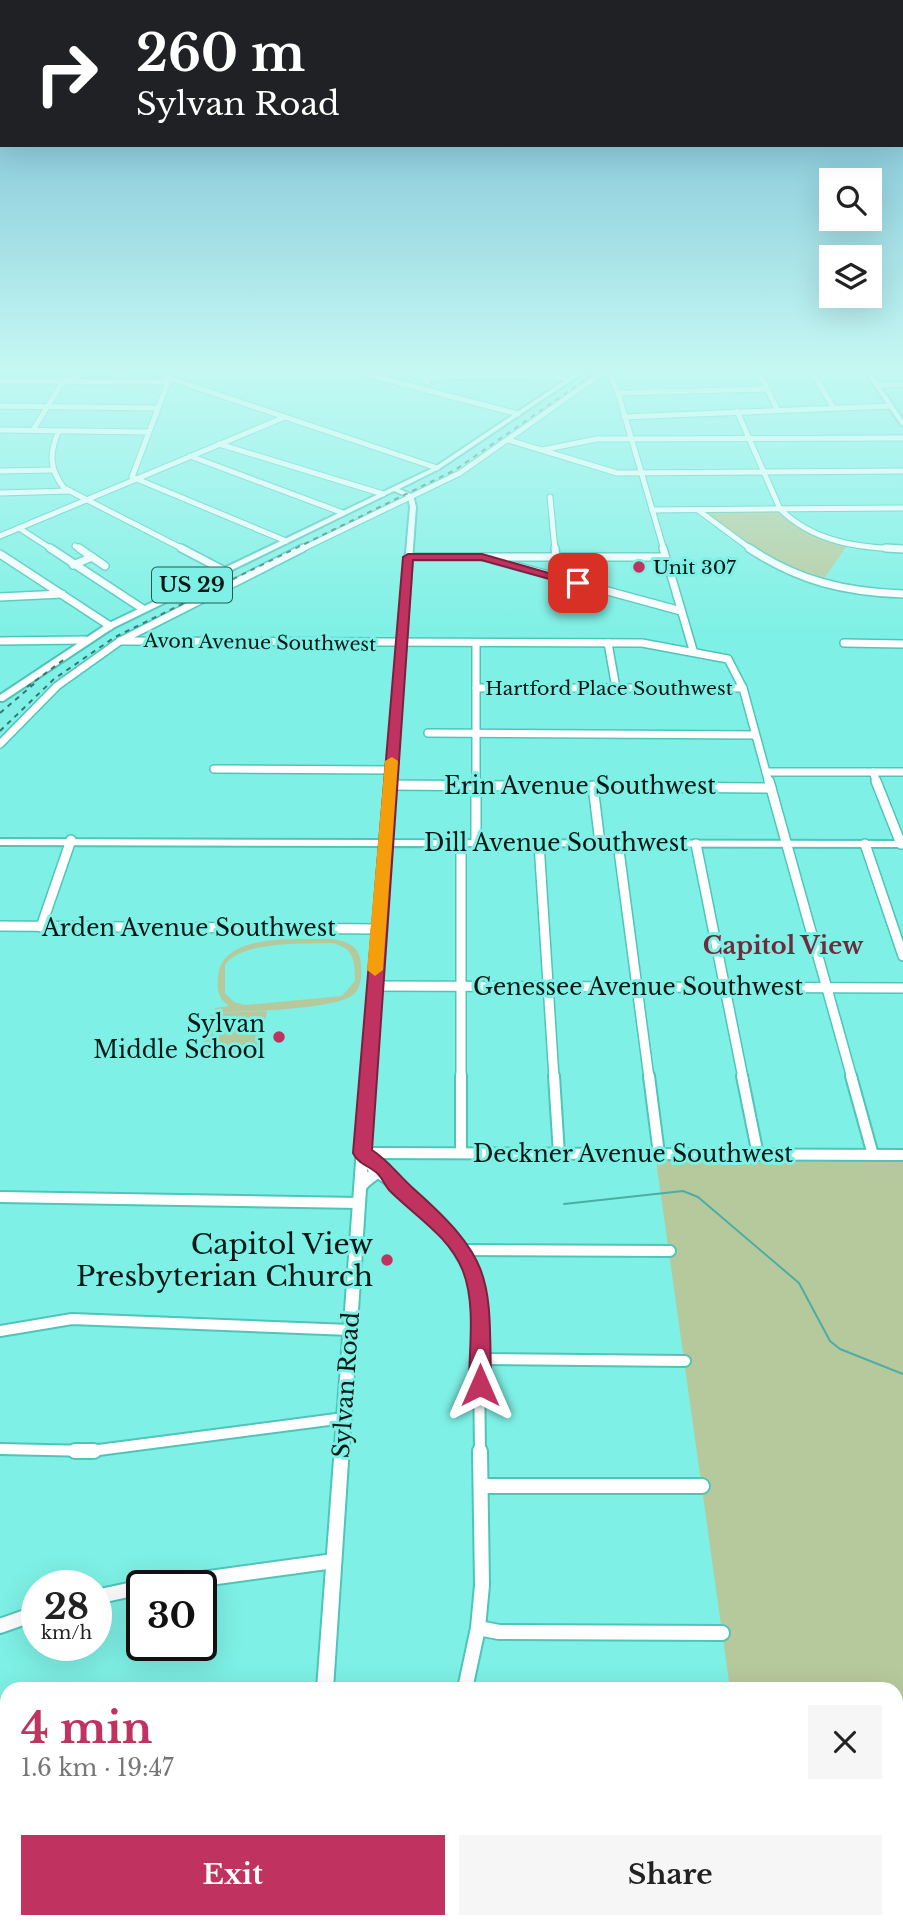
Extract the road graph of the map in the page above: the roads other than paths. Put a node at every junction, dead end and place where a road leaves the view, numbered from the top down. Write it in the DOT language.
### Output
graph roads {
  1 [pos="50,456"];
  2 [pos="139,456"];
  3 [pos="190,456"];
  4 [pos="258,456"];
  5 [pos="401,456"];
  6 [pos="456,456"];
  7 [pos="485,456"];
  8 [pos="557,456"];
  9 [pos="636,456"];
  10 [pos="757,456"];
  11 [pos="560,457"];
  12 [pos="437,468"];
  13 [pos="53,470"];
  14 [pos="0,471"];
  15 [pos="903,471"];
  16 [pos="764,472"];
  17 [pos="641,473"];
  18 [pos="366,478"];
  19 [pos="135,479"];
  20 [pos="354,485"];
  21 [pos="394,489"];
  22 [pos="70,491"];
  23 [pos="0,493"];
  24 [pos="383,494"];
  25 [pos="411,496"];
  26 [pos="550,497"];
  27 [pos="87,499"];
  28 [pos="903,508"];
  29 [pos="780,509"];
  30 [pos="652,510"];
  31 [pos="698,510"];
  32 [pos="342,513"];
  33 [pos="19,528"];
  34 [pos="0,536"];
  35 [pos="286,541"];
  36 [pos="75,546"];
  37 [pos="903,549"];
  38 [pos="0,554"];
  39 [pos="92,557"];
  40 [pos="408,557"];
  41 [pos="482,557"];
  42 [pos="556,557"];
  43 [pos="666,557"];
  44 [pos="73,565"];
  45 [pos="105,566"];
  46 [pos="223,570"];
  47 [pos="62,594"];
  48 [pos="903,594"];
  49 [pos="0,597"];
  50 [pos="143,608"];
  51 [pos="681,611"];
  52 [pos="110,626"];
  53 [pos="85,640"];
  54 [pos="0,641"];
  55 [pos="120,641"];
  56 [pos="476,643"];
  57 [pos="608,643"];
  58 [pos="844,643"];
  59 [pos="401,644"];
  60 [pos="903,644"];
  61 [pos="693,650"];
  62 [pos="476,688"];
  63 [pos="616,688"];
  64 [pos="743,688"];
  65 [pos="0,699"];
  66 [pos="428,733"];
  67 [pos="476,734"];
  68 [pos="755,735"];
  69 [pos="0,744"];
  70 [pos="214,769"];
  71 [pos="391,770"];
  72 [pos="766,772"];
  73 [pos="873,772"];
  74 [pos="903,772"];
  75 [pos="390,785"];
  76 [pos="477,785"];
  77 [pos="593,786"];
  78 [pos="771,788"];
  79 [pos="71,840"];
  80 [pos="0,842"];
  81 [pos="386,843"];
  82 [pos="461,843"];
  83 [pos="476,843"];
  84 [pos="539,843"];
  85 [pos="600,843"];
  86 [pos="618,844"];
  87 [pos="696,844"];
  88 [pos="787,844"];
  89 [pos="865,844"];
  90 [pos="902,844"];
  91 [pos="0,926"];
  92 [pos="41,927"];
  93 [pos="379,929"];
  94 [pos="903,956"];
  95 [pos="374,986"];
  96 [pos="461,986"];
  97 [pos="549,987"];
  98 [pos="637,987"];
  99 [pos="724,987"];
  100 [pos="827,988"];
  101 [pos="903,988"];
  102 [pos="362,1153"];
  103 [pos="396,1153"];
  104 [pos="461,1153"];
  105 [pos="559,1154"];
  106 [pos="659,1154"];
  107 [pos="758,1155"];
  108 [pos="903,1155"];
  109 [pos="873,1156"];
  110 [pos="387,1176"];
  111 [pos="360,1195"];
  112 [pos="0,1197"];
  113 [pos="462,1250"];
  114 [pos="670,1251"];
  115 [pos="0,1331"];
  116 [pos="350,1331"];
  117 [pos="480,1359"];
  118 [pos="685,1361"];
  119 [pos="344,1418"];
  120 [pos="0,1449"];
  121 [pos="481,1486"];
  122 [pos="702,1486"];
  123 [pos="334,1561"];
  124 [pos="217,1577"];
  125 [pos="21,1619"];
  126 [pos="0,1626"];
  127 [pos="478,1628"];
  128 [pos="722,1633"];
  129 [pos="325,1682"];
  130 [pos="467,1682"];
  1 -- 13 [label="street"];
  2 -- 19 [label="street"];
  3 -- 19 [label="street"];
  3 -- 32 [label="street"];
  4 -- 20 [label="street"];
  5 -- 12 [label="street"];
  6 -- 12 [label="main road, US 29"];
  7 -- 25 [label="street"];
  8 -- 11 [label="street"];
  9 -- 17 [label="street"];
  10 -- 16 [label="street"];
  11 -- 17 [label="street"];
  12 -- 21 [label="main road, US 29"];
  13 -- 14 [label="street"];
  13 -- 22 [label="street"];
  15 -- 16 [label="street"];
  16 -- 17 [label="street"];
  16 -- 29 [label="street"];
  17 -- 30 [label="street"];
  18 -- 20 [label="street"];
  19 -- 27 [label="street"];
  19 -- 35 [label="street"];
  20 -- 24 [label="street"];
  21 -- 24 [label="main road, US 29"];
  21 -- 25 [label="main road"];
  22 -- 23 [label="street"];
  22 -- 27 [label="street"];
  24 -- 32 [label="main road, US 29"];
  25 -- 40 [label="main road, Sylvan Road"];
  25 -- 55 [label="street"];
  26 -- 42 [label="street"];
  27 -- 33 [label="street"];
  27 -- 46 [label="street"];
  28 -- 29 [label="street"];
  29 -- 31 [label="street"];
  29 -- 37 [label="street"];
  30 -- 31 [label="street"];
  30 -- 43 [label="street"];
  31 -- 48 [label="street"];
  32 -- 35 [label="main road, US 29"];
  33 -- 34 [label="street"];
  33 -- 44 [label="street"];
  35 -- 46 [label="main road, US 29"];
  36 -- 39 [label="street"];
  38 -- 47 [label="street"];
  39 -- 44 [label="street"];
  39 -- 45 [label="street"];
  40 -- 41 [label="street"];
  40 -- 59 [label="main road, Sylvan Road"];
  41 -- 42 [label="street"];
  41 -- 51 [label="street"];
  42 -- 43 [label="street"];
  43 -- 51 [label="street"];
  44 -- 50 [label="street"];
  46 -- 50 [label="main road, US 29"];
  47 -- 49 [label="street"];
  47 -- 52 [label="street"];
  50 -- 52 [label="main road, US 29"];
  51 -- 61 [label="street"];
  52 -- 53 [label="main road, US 29"];
  53 -- 54 [label="street"];
  53 -- 65 [label="main road, US 29"];
  55 -- 59 [label="street, Avon Avenue Southwest"];
  55 -- 69 [label="street"];
  56 -- 57 [label="street, Avon Avenue Southwest"];
  56 -- 59 [label="street, Avon Avenue Southwest"];
  56 -- 62 [label="street"];
  57 -- 61 [label="street, Avon Avenue Southwest"];
  57 -- 63 [label="street"];
  58 -- 60 [label="street"];
  59 -- 71 [label="main road, Sylvan Road"];
  61 -- 64 [label="street, Avon Avenue Southwest"];
  62 -- 63 [label="street, Hartford Place Southwest"];
  62 -- 67 [label="street"];
  63 -- 64 [label="street, Hartford Place Southwest"];
  64 -- 68 [label="street, Avon Avenue Southwest"];
  66 -- 67 [label="street"];
  67 -- 68 [label="street"];
  67 -- 76 [label="street"];
  68 -- 72 [label="street, Avon Avenue Southwest"];
  70 -- 71 [label="street"];
  71 -- 75 [label="main road, Sylvan Road"];
  72 -- 73 [label="street"];
  72 -- 78 [label="street, Avon Avenue Southwest"];
  73 -- 74 [label="street"];
  73 -- 90 [label="street"];
  75 -- 76 [label="street, Erin Avenue Southwest"];
  75 -- 81 [label="main road, Sylvan Road"];
  76 -- 77 [label="street, Erin Avenue Southwest"];
  76 -- 83 [label="street"];
  77 -- 78 [label="street, Erin Avenue Southwest"];
  77 -- 85 [label="street"];
  78 -- 88 [label="street, Avon Avenue Southwest"];
  79 -- 80 [label="main road, Dill Avenue Southwest"];
  79 -- 81 [label="main road, Dill Avenue Southwest"];
  79 -- 92 [label="street"];
  81 -- 82 [label="main road, Dill Avenue Southwest"];
  81 -- 93 [label="main road, Sylvan Road"];
  82 -- 83 [label="main road, Dill Avenue Southwest"];
  82 -- 96 [label="street"];
  83 -- 84 [label="main road, Dill Avenue Southwest"];
  84 -- 85 [label="main road, Dill Avenue Southwest"];
  84 -- 97 [label="street"];
  85 -- 86 [label="main road, Dill Avenue Southwest"];
  86 -- 87 [label="main road, Dill Avenue Southwest"];
  86 -- 98 [label="street"];
  87 -- 88 [label="main road, Dill Avenue Southwest"];
  87 -- 99 [label="street"];
  88 -- 89 [label="main road, Dill Avenue Southwest"];
  88 -- 100 [label="street, Avon Avenue Southwest"];
  89 -- 90 [label="main road, Dill Avenue Southwest"];
  89 -- 94 [label="street"];
  91 -- 92 [label="street, Arden Avenue Southwest"];
  92 -- 93 [label="street, Arden Avenue Southwest"];
  93 -- 95 [label="main road, Sylvan Road"];
  95 -- 96 [label="street, Genessee Avenue Southwest"];
  95 -- 102 [label="main road, Sylvan Road"];
  96 -- 97 [label="street, Genessee Avenue Southwest"];
  96 -- 104 [label="street"];
  97 -- 98 [label="street, Genessee Avenue Southwest"];
  97 -- 105 [label="street"];
  98 -- 99 [label="street, Genessee Avenue Southwest"];
  98 -- 106 [label="street"];
  99 -- 100 [label="street, Genessee Avenue Southwest"];
  99 -- 107 [label="street"];
  100 -- 101 [label="street, Genessee Avenue Southwest"];
  100 -- 109 [label="street, Avon Avenue Southwest"];
  102 -- 103 [label="street, Deckner Avenue Southwest"];
  102 -- 110 [label="street"];
  102 -- 111 [label="main road, Sylvan Road"];
  103 -- 104 [label="street, Deckner Avenue Southwest"];
  103 -- 110 [label="street"];
  104 -- 105 [label="street, Deckner Avenue Southwest"];
  105 -- 106 [label="street, Deckner Avenue Southwest"];
  106 -- 107 [label="street, Deckner Avenue Southwest"];
  107 -- 109 [label="street, Deckner Avenue Southwest"];
  108 -- 109 [label="street, Deckner Avenue Southwest"];
  110 -- 111 [label="main road"];
  110 -- 113 [label="street"];
  111 -- 112 [label="street"];
  111 -- 116 [label="main road, Sylvan Road"];
  113 -- 114 [label="street"];
  113 -- 117 [label="street"];
  115 -- 116 [label="street"];
  116 -- 119 [label="main road, Sylvan Road"];
  117 -- 118 [label="street"];
  117 -- 121 [label="street"];
  119 -- 120 [label="street"];
  119 -- 123 [label="main road, Sylvan Road"];
  121 -- 122 [label="street"];
  121 -- 127 [label="street"];
  123 -- 124 [label="street"];
  123 -- 129 [label="main road, Sylvan Road"];
  125 -- 126 [label="street"];
  127 -- 128 [label="street"];
  127 -- 130 [label="street"];
}
